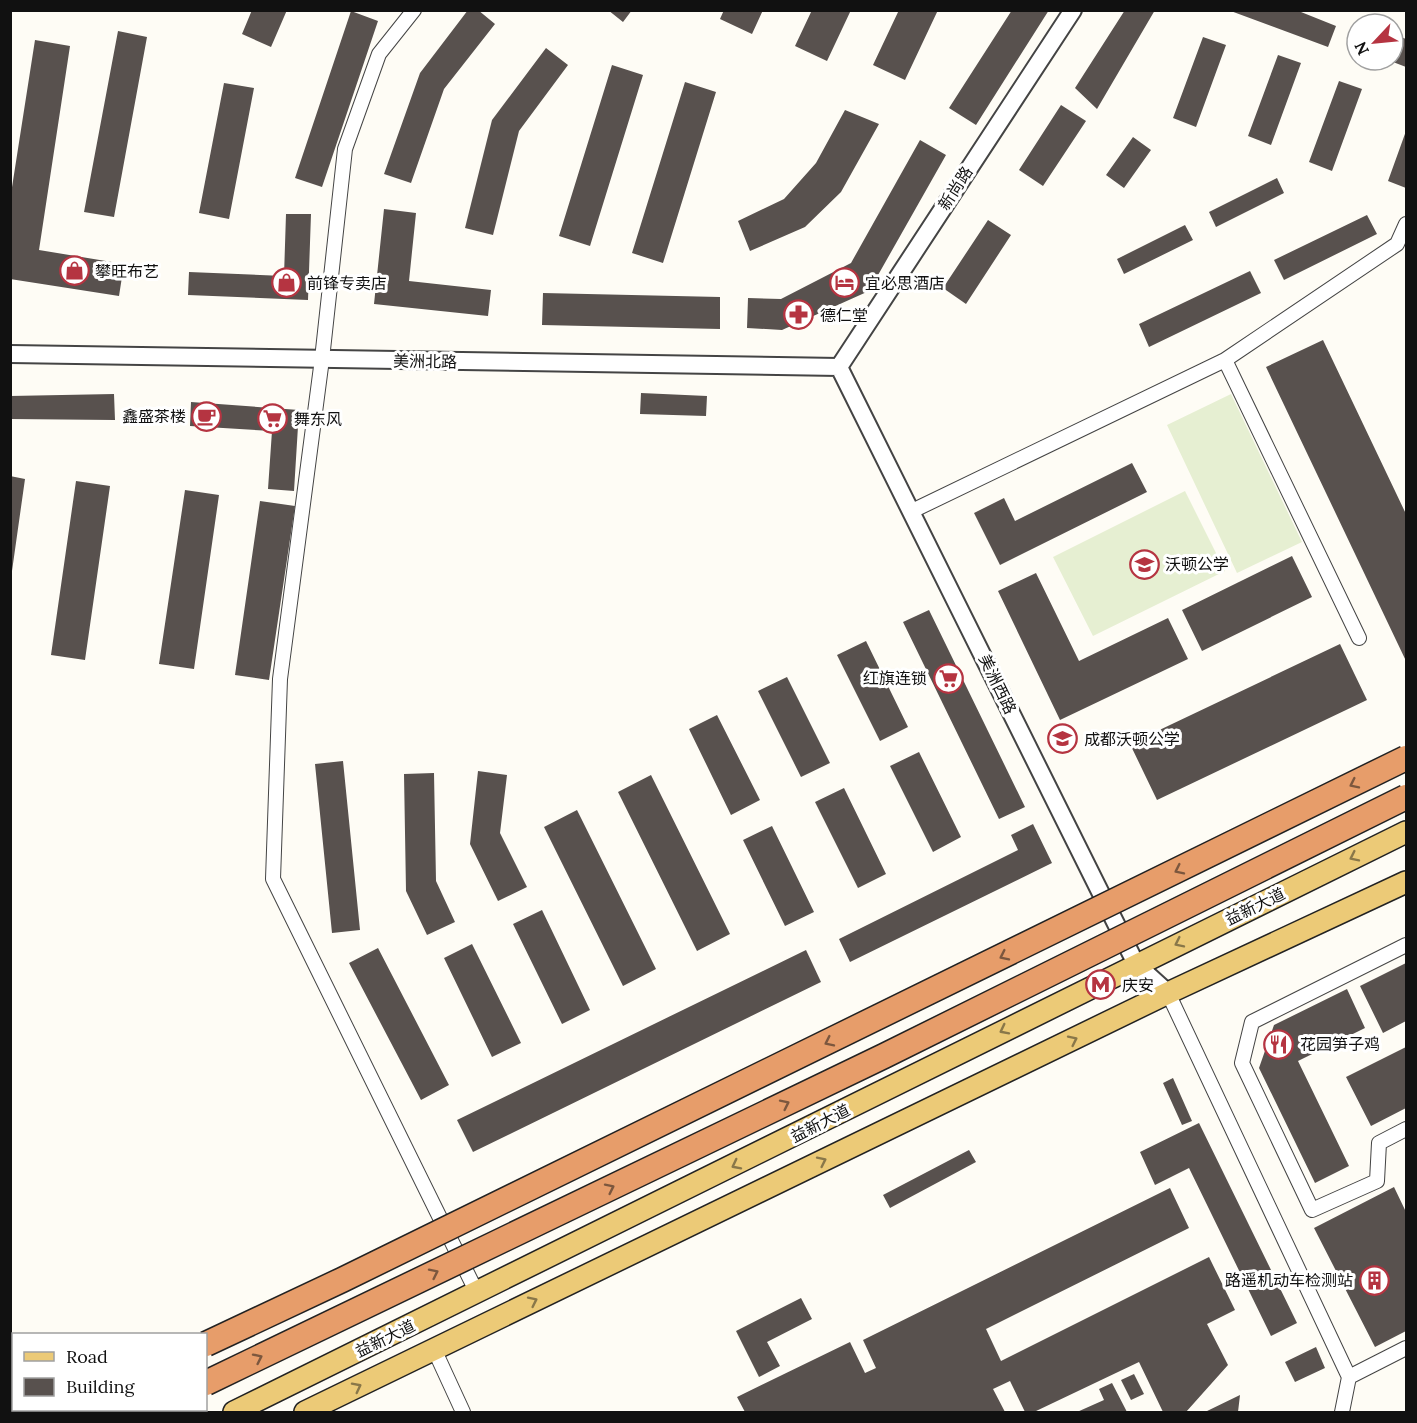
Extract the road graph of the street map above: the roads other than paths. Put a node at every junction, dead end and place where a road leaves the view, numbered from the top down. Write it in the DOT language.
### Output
graph roads {
  1 [pos="414,10"];
  2 [pos="1073,10"];
  3 [pos="1407,224"];
  4 [pos="10,354"];
  5 [pos="322,359"];
  6 [pos="1225,360"];
  7 [pos="839,367"];
  8 [pos="912,511"];
  9 [pos="1359,639"];
  10 [pos="1407,758"];
  11 [pos="1407,797"];
  12 [pos="1407,832"];
  13 [pos="1407,882"];
  14 [pos="1407,945"];
  15 [pos="1136,964"];
  16 [pos="1168,993"];
  17 [pos="1407,1129"];
  18 [pos="477,1293"];
  19 [pos="207,1344"];
  20 [pos="1407,1348"];
  21 [pos="434,1349"];
  22 [pos="1349,1377"];
  23 [pos="207,1383"];
  24 [pos="314,1411"];
  25 [pos="234,1413"];
  26 [pos="463,1413"];
  27 [pos="1342,1413"];
  1 -- 5 [label="street"];
  2 -- 7 [label="street, 新尚路"];
  3 -- 6 [label="street"];
  4 -- 5 [label="street, 美洲北路"];
  5 -- 7 [label="street, 美洲北路"];
  5 -- 18 [label="street"];
  6 -- 8 [label="street"];
  6 -- 9 [label="street"];
  7 -- 8 [label="street, 美洲西路"];
  8 -- 15 [label="street, 美洲西路"];
  10 -- 19 [label="highway, one-way, bridge"];
  23 -- 11 [label="highway, one-way, bridge"];
  12 -- 15 [label="main road, 益新大道, one-way"];
  13 -- 16 [label="main road, 益新大道"];
  14 -- 17 [label="street"];
  15 -- 16 [label="street, 美洲西路"];
  15 -- 18 [label="main road, 益新大道, one-way"];
  21 -- 16 [label="main road, 益新大道, one-way"];
  16 -- 22 [label="street"];
  18 -- 25 [label="main road, 益新大道"];
  20 -- 22 [label="street"];
  24 -- 21 [label="main road, 益新大道, one-way"];
  21 -- 26 [label="street"];
  22 -- 27 [label="street"];
}
